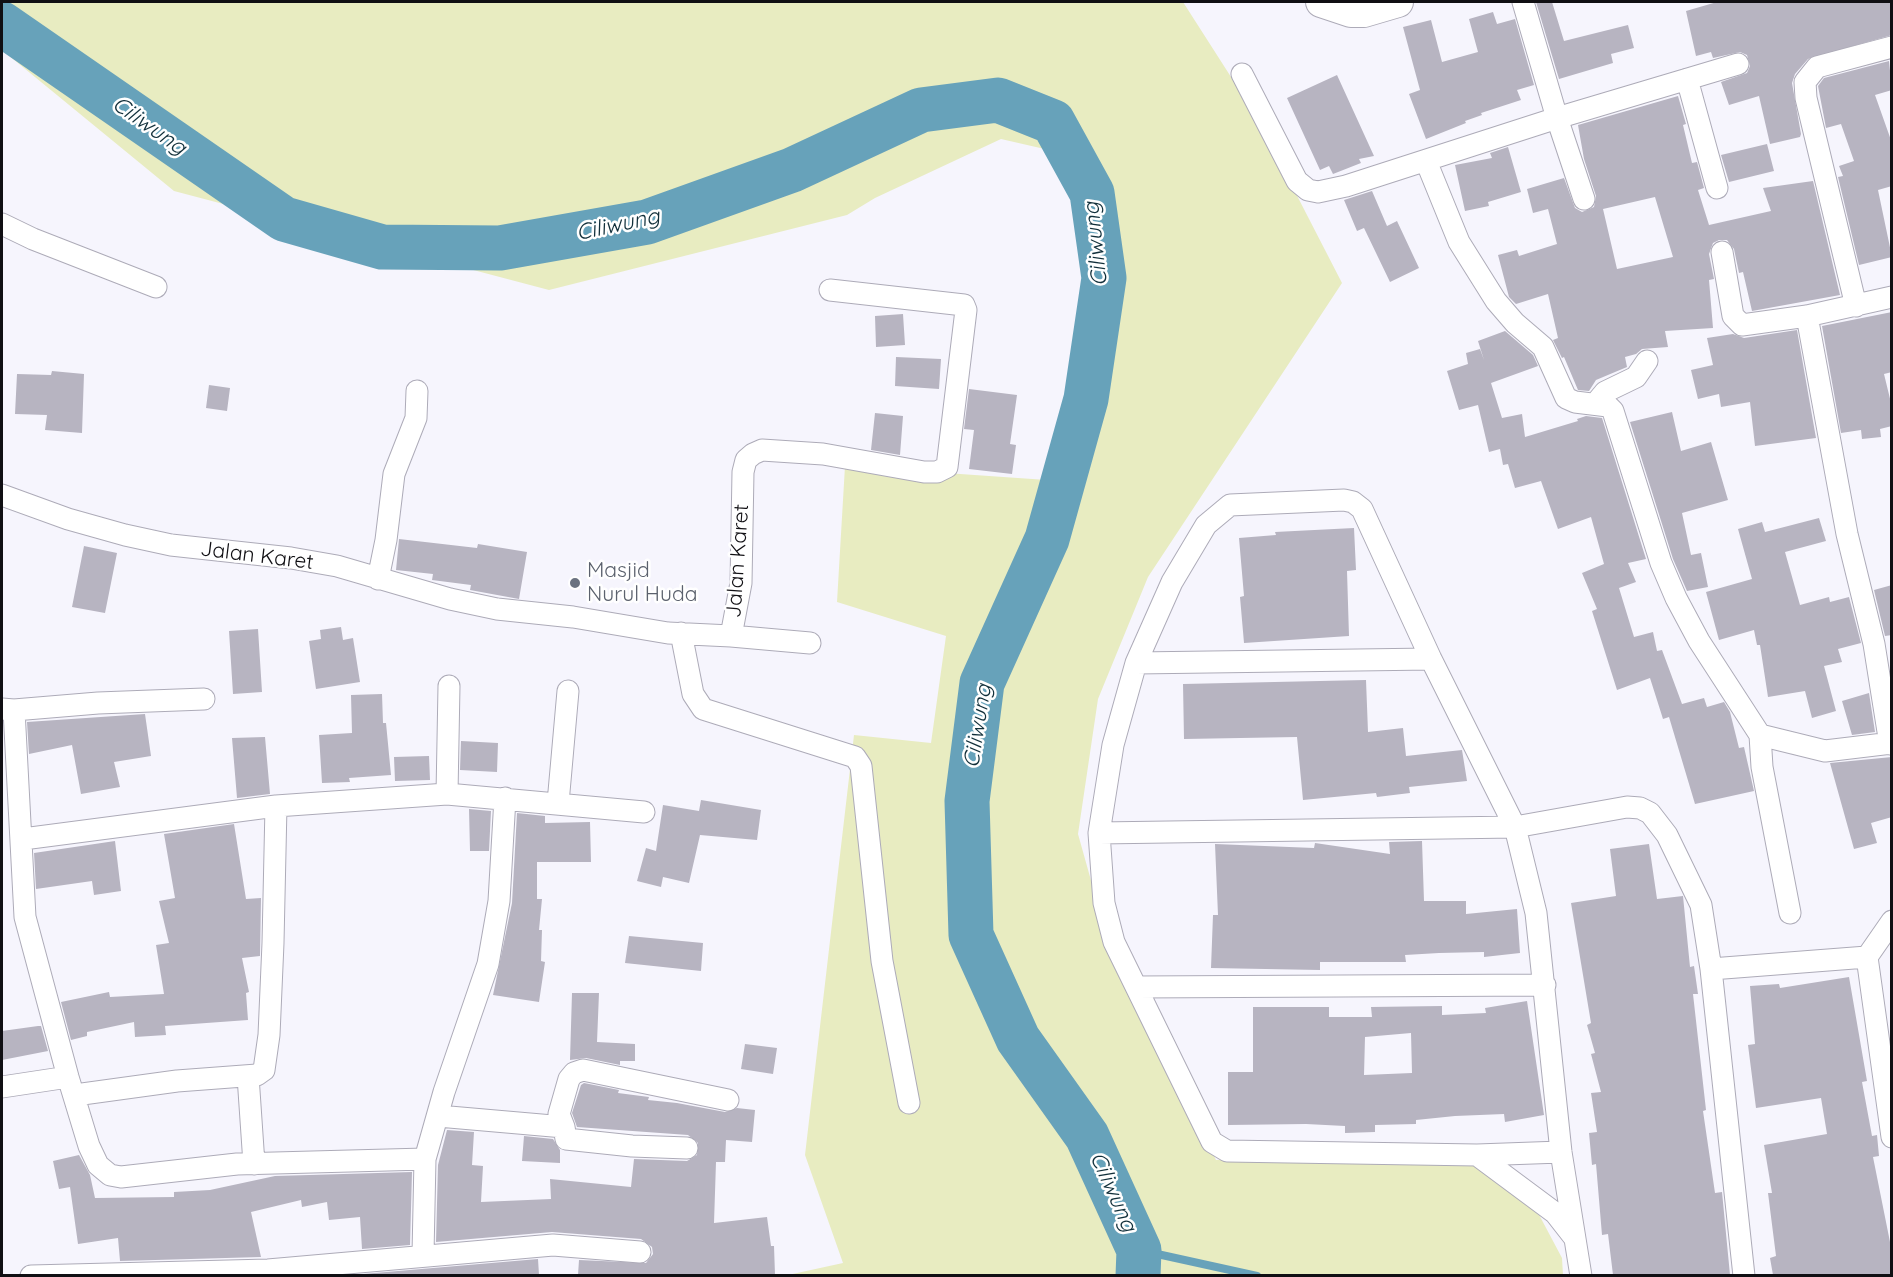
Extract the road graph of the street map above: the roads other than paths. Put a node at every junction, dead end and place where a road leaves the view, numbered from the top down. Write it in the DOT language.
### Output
graph roads {
  1 [pos="1321,2"];
  2 [pos="1398,2"];
  3 [pos="1523,2"];
  4 [pos="1892,47"];
  5 [pos="1738,64"];
  6 [pos="1242,74"];
  7 [pos="1687,79"];
  8 [pos="1557,118"];
  9 [pos="1426,161"];
  10 [pos="1717,188"];
  11 [pos="1584,199"];
  12 [pos="2,224"];
  13 [pos="1722,252"];
  14 [pos="156,287"];
  15 [pos="830,290"];
  16 [pos="1892,297"];
  17 [pos="1856,306"];
  18 [pos="1807,315"];
  19 [pos="1647,362"];
  20 [pos="417,391"];
  21 [pos="1596,404"];
  22 [pos="2,495"];
  23 [pos="378,579"];
  24 [pos="681,633"];
  25 [pos="732,636"];
  26 [pos="810,643"];
  27 [pos="1431,659"];
  28 [pos="1136,663"];
  29 [pos="449,686"];
  30 [pos="568,691"];
  31 [pos="204,699"];
  32 [pos="8,709"];
  33 [pos="1760,735"];
  34 [pos="1891,744"];
  35 [pos="447,794"];
  36 [pos="505,798"];
  37 [pos="558,803"];
  38 [pos="276,806"];
  39 [pos="644,812"];
  40 [pos="1515,827"];
  41 [pos="1099,833"];
  42 [pos="23,839"];
  43 [pos="1790,913"];
  44 [pos="1892,921"];
  45 [pos="1867,957"];
  46 [pos="1711,969"];
  47 [pos="1545,985"];
  48 [pos="1136,987"];
  49 [pos="248,1076"];
  50 [pos="71,1086"];
  51 [pos="2,1087"];
  52 [pos="728,1100"];
  53 [pos="909,1104"];
  54 [pos="438,1116"];
  55 [pos="564,1127"];
  56 [pos="1892,1137"];
  57 [pos="687,1148"];
  58 [pos="1561,1152"];
  59 [pos="1477,1155"];
  60 [pos="425,1159"];
  61 [pos="254,1164"];
  62 [pos="1575,1239"];
  63 [pos="640,1252"];
  64 [pos="423,1254"];
  65 [pos="268,1273"];
  66 [pos="31,1275"];
  67 [pos="1581,1275"];
  68 [pos="1744,1275"];
  1 -- 2 [label="main road"];
  3 -- 8 [label="street"];
  4 -- 17 [label="street"];
  5 -- 7 [label="street"];
  6 -- 9 [label="street"];
  7 -- 8 [label="street"];
  7 -- 10 [label="street"];
  8 -- 9 [label="street"];
  8 -- 11 [label="street"];
  9 -- 21 [label="street"];
  12 -- 14 [label="street"];
  13 -- 18 [label="street"];
  15 -- 25 [label="street, Jalan Karet"];
  16 -- 17 [label="street"];
  17 -- 18 [label="street"];
  18 -- 34 [label="street"];
  19 -- 21 [label="street"];
  20 -- 23 [label="street"];
  21 -- 33 [label="street"];
  22 -- 23 [label="street, Jalan Karet"];
  23 -- 24 [label="street, Jalan Karet"];
  24 -- 25 [label="street, Jalan Karet"];
  24 -- 53 [label="street"];
  25 -- 26 [label="street"];
  27 -- 28 [label="street"];
  27 -- 28 [label="street"];
  27 -- 40 [label="street"];
  28 -- 41 [label="street"];
  29 -- 35 [label="street"];
  30 -- 37 [label="street"];
  31 -- 32 [label="street"];
  32 -- 42 [label="street"];
  33 -- 34 [label="street"];
  33 -- 43 [label="street"];
  35 -- 36 [label="street"];
  35 -- 38 [label="street"];
  36 -- 37 [label="street"];
  36 -- 54 [label="street"];
  37 -- 39 [label="street"];
  38 -- 42 [label="street"];
  38 -- 49 [label="street"];
  40 -- 41 [label="street"];
  40 -- 46 [label="street"];
  40 -- 47 [label="street"];
  41 -- 48 [label="street"];
  42 -- 50 [label="street"];
  44 -- 45 [label="street"];
  45 -- 46 [label="street"];
  45 -- 56 [label="street"];
  46 -- 68 [label="street"];
  47 -- 48 [label="street"];
  47 -- 58 [label="street"];
  48 -- 59 [label="street"];
  49 -- 50 [label="street"];
  49 -- 61 [label="street"];
  50 -- 51 [label="street"];
  50 -- 61 [label="street"];
  52 -- 55 [label="street"];
  54 -- 55 [label="street"];
  54 -- 60 [label="street"];
  55 -- 57 [label="street"];
  58 -- 59 [label="street"];
  58 -- 62 [label="street"];
  59 -- 62 [label="street"];
  60 -- 61 [label="street"];
  60 -- 64 [label="street"];
  62 -- 67 [label="street"];
  63 -- 64 [label="street"];
  64 -- 65 [label="street"];
  65 -- 66 [label="street"];
}
